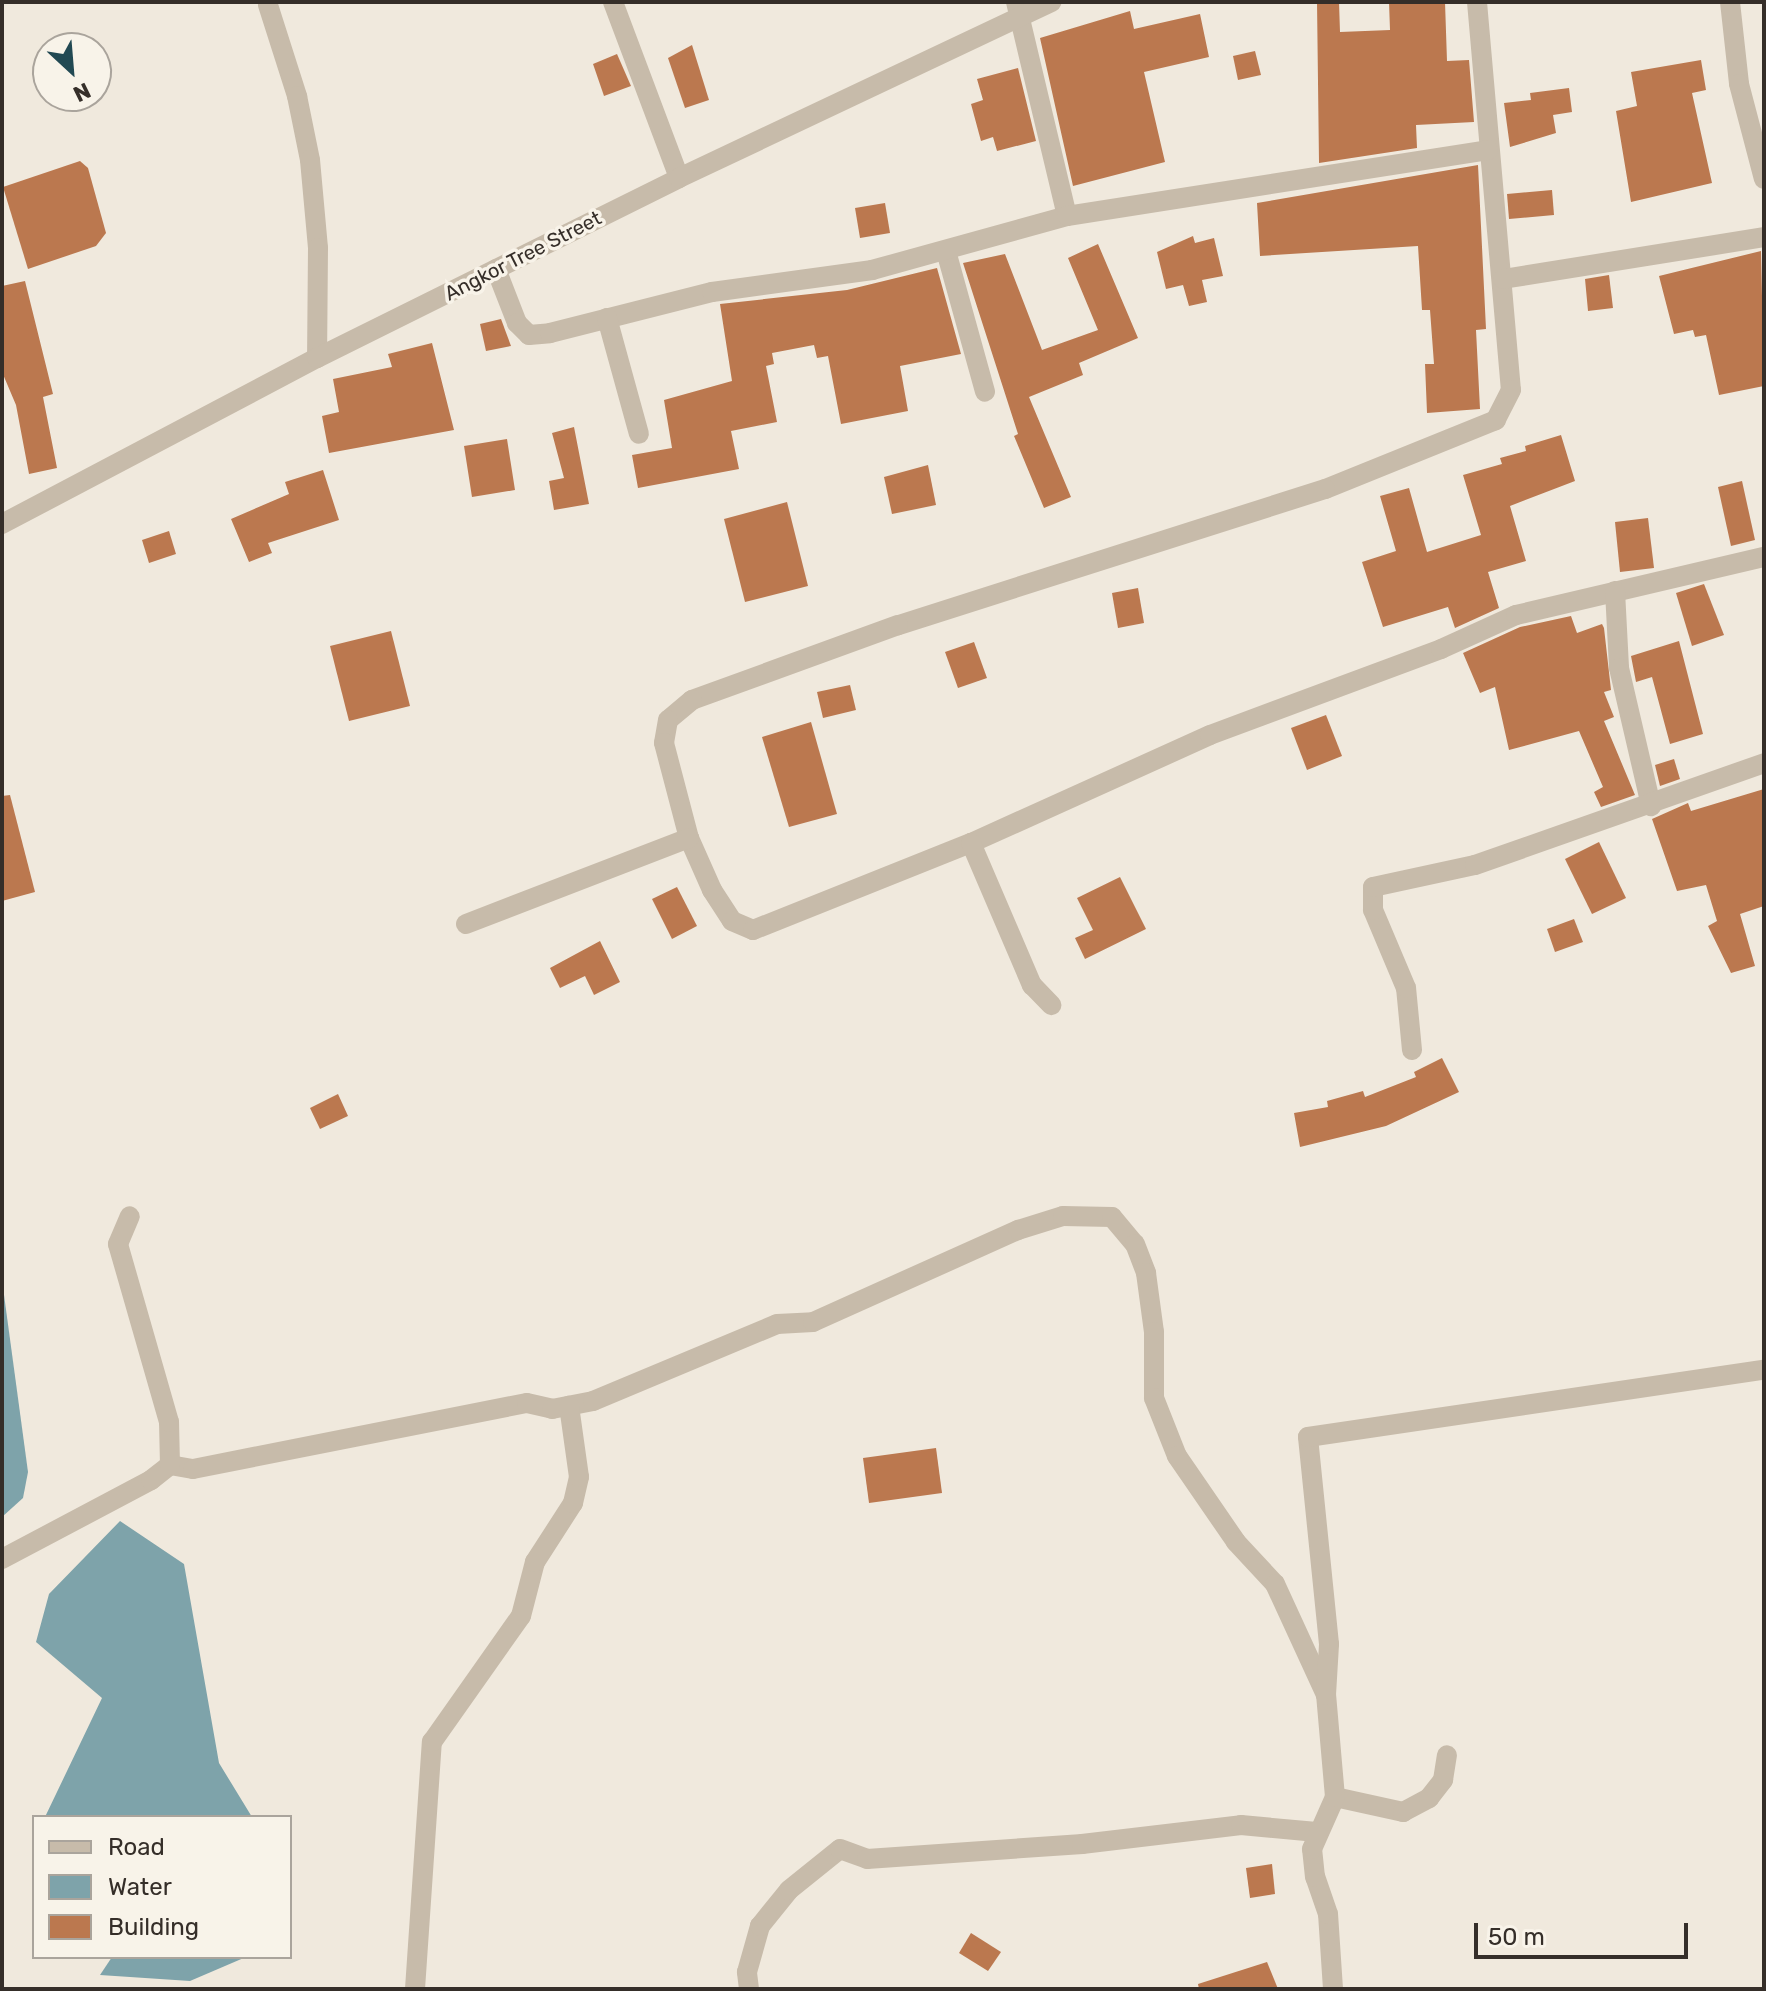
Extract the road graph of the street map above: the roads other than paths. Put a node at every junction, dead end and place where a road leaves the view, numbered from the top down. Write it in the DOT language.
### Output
graph roads {
  1 [pos="613,2"];
  2 [pos="1052,2"];
  3 [pos="1477,2"];
  4 [pos="1730,2"];
  5 [pos="268,5"];
  6 [pos="1018,10"];
  7 [pos="1488,150"];
  8 [pos="679,178"];
  9 [pos="1764,179"];
  10 [pos="1067,216"];
  11 [pos="1764,237"];
  12 [pos="946,251"];
  13 [pos="496,269"];
  14 [pos="1503,279"];
  15 [pos="607,318"];
  16 [pos="317,358"];
  17 [pos="985,392"];
  18 [pos="639,434"];
  19 [pos="2,524"];
  20 [pos="1764,557"];
  21 [pos="1615,591"];
  22 [pos="1764,763"];
  23 [pos="1651,806"];
  24 [pos="689,838"];
  25 [pos="971,843"];
  26 [pos="466,924"];
  27 [pos="1051,1005"];
  28 [pos="1412,1050"];
  29 [pos="130,1216"];
  30 [pos="1764,1370"];
  31 [pos="569,1406"];
  32 [pos="170,1465"];
  33 [pos="2,1559"];
  34 [pos="1326,1695"];
  35 [pos="1447,1755"];
  36 [pos="1335,1797"];
  37 [pos="1317,1832"];
  38 [pos="415,1989"];
  39 [pos="749,1989"];
  40 [pos="1333,1989"];
  1 -- 8 [label="street"];
  2 -- 6 [label="street, Angkor Tree Street"];
  3 -- 7 [label="street"];
  4 -- 9 [label="street"];
  5 -- 16 [label="street"];
  6 -- 8 [label="street, Angkor Tree Street"];
  6 -- 10 [label="street"];
  7 -- 10 [label="street"];
  7 -- 14 [label="street"];
  8 -- 13 [label="street, Angkor Tree Street"];
  10 -- 12 [label="street"];
  11 -- 14 [label="street"];
  12 -- 15 [label="street"];
  12 -- 17 [label="street"];
  13 -- 15 [label="street"];
  13 -- 16 [label="street, Angkor Tree Street"];
  14 -- 24 [label="street"];
  15 -- 18 [label="street"];
  16 -- 19 [label="street, Angkor Tree Street"];
  20 -- 21 [label="street"];
  21 -- 23 [label="street"];
  21 -- 25 [label="street"];
  22 -- 23 [label="street"];
  23 -- 28 [label="street"];
  24 -- 25 [label="street"];
  24 -- 26 [label="street"];
  25 -- 27 [label="street"];
  29 -- 32 [label="street"];
  30 -- 34 [label="street"];
  31 -- 32 [label="street"];
  31 -- 34 [label="street"];
  31 -- 38 [label="street"];
  32 -- 33 [label="street"];
  34 -- 36 [label="street"];
  35 -- 36 [label="street"];
  36 -- 37 [label="street"];
  37 -- 39 [label="street"];
  37 -- 40 [label="street"];
}
